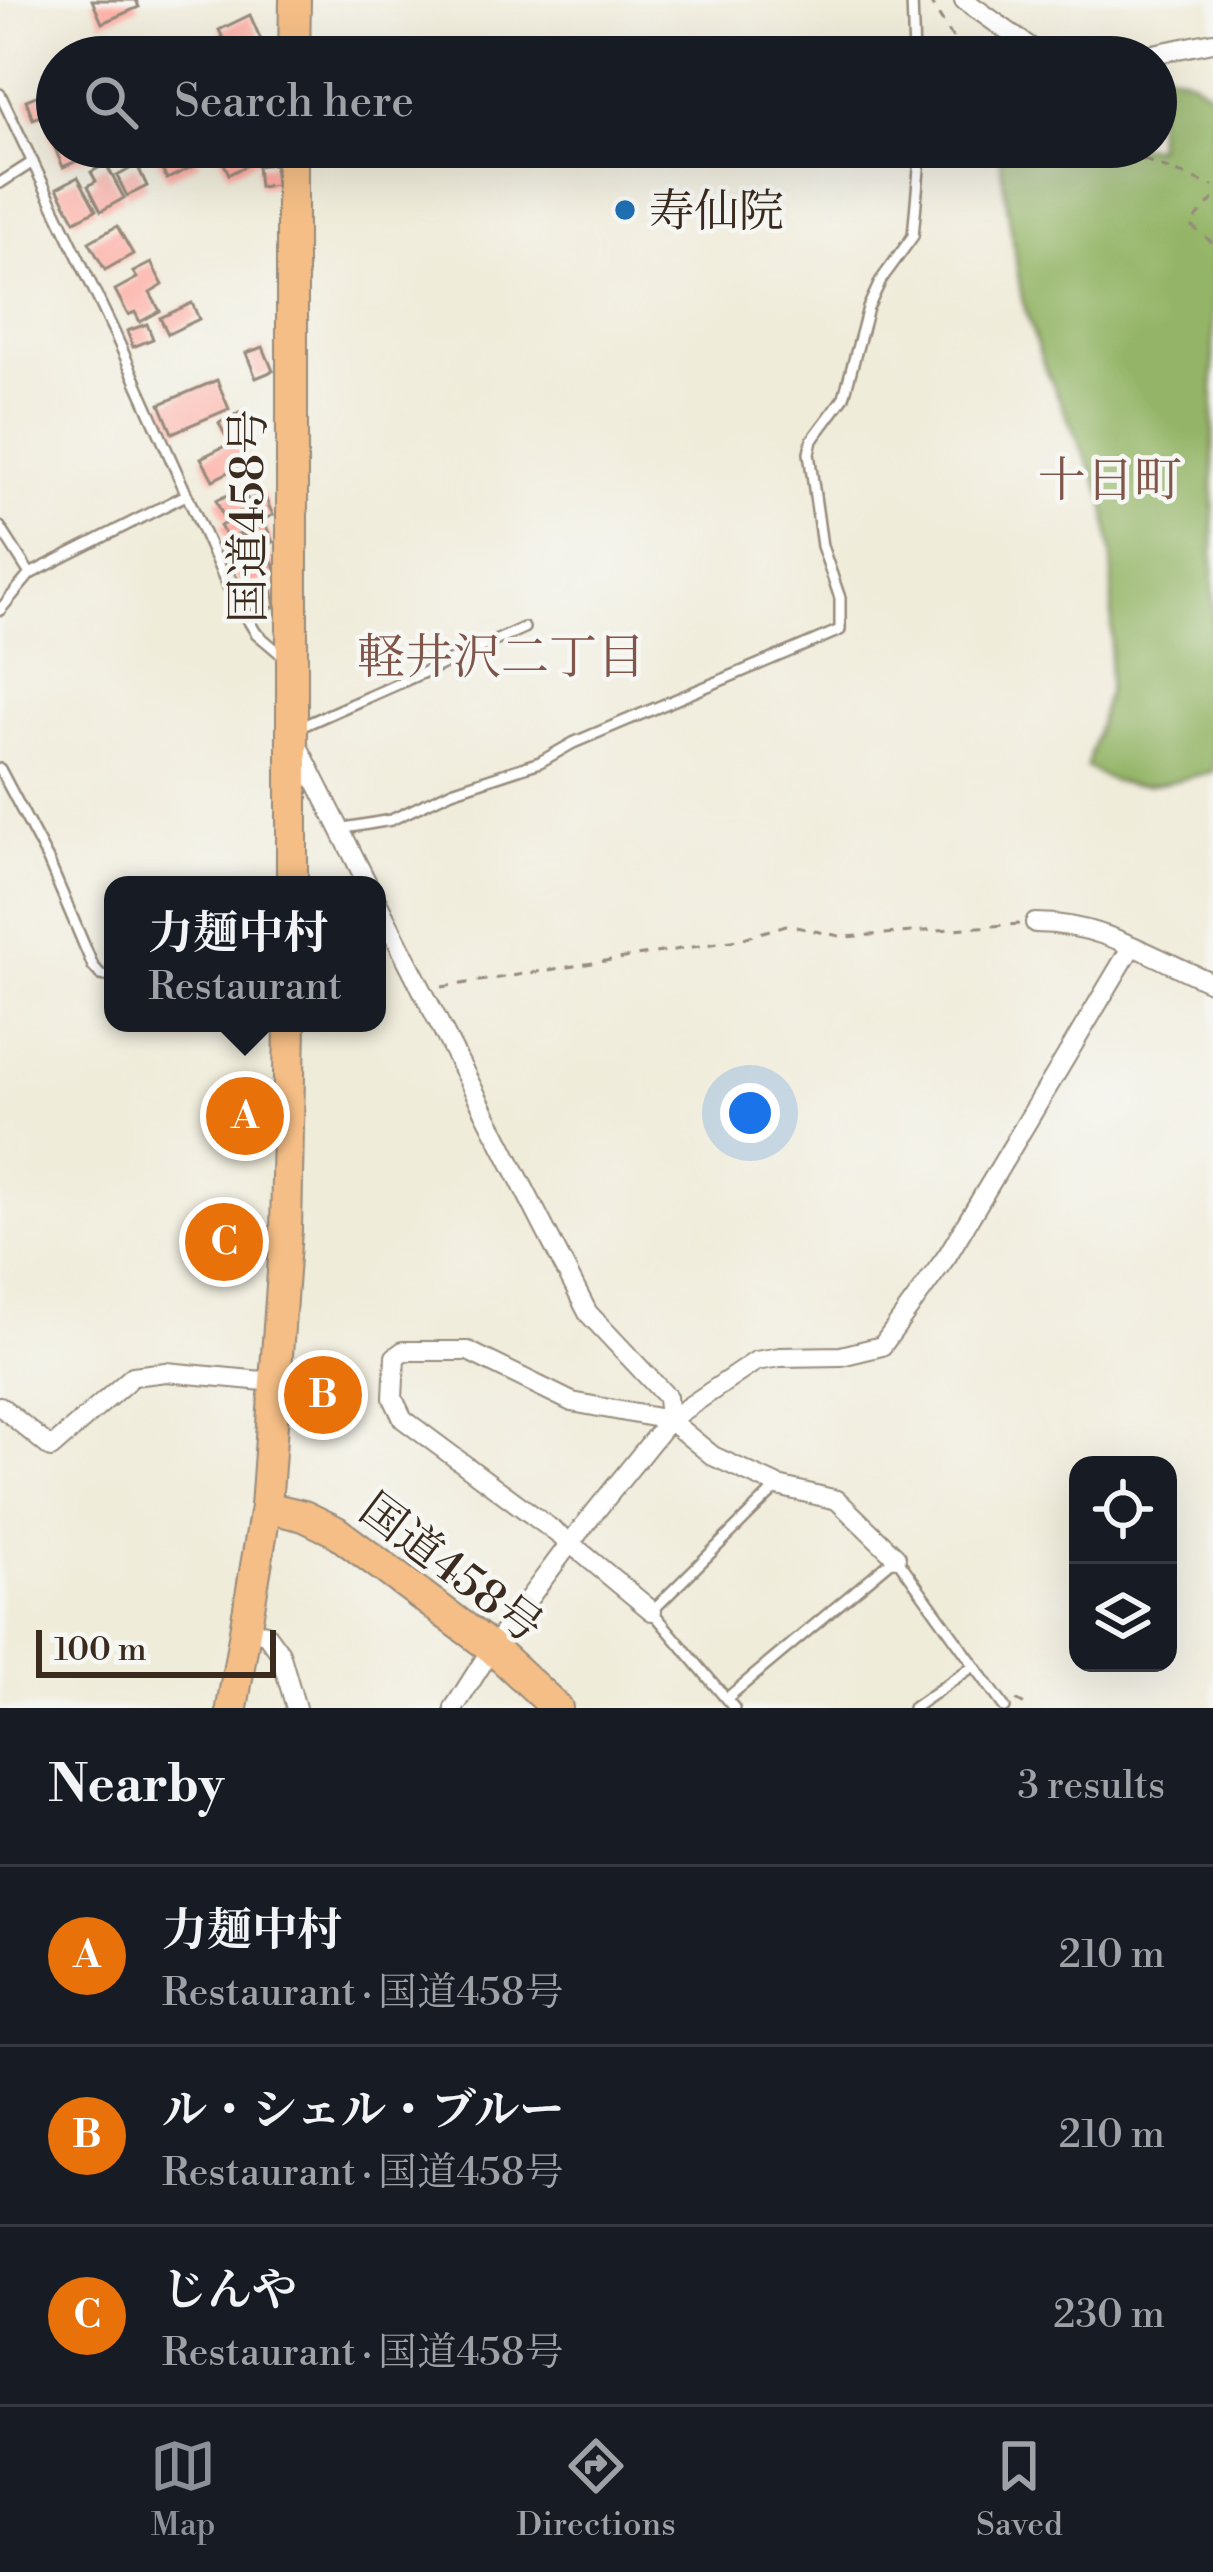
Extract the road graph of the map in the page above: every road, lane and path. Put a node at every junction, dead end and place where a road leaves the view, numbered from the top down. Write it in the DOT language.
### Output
graph roads {
  1 [pos="295,0"];
  2 [pos="912,0"];
  3 [pos="929,0"];
  4 [pos="964,0"];
  5 [pos="294,36"];
  6 [pos="913,36"];
  7 [pos="952,36"];
  8 [pos="1015,36"];
  9 [pos="1213,42"];
  10 [pos="1177,49"];
  11 [pos="0,94"];
  12 [pos="33,162"];
  13 [pos="292,168"];
  14 [pos="919,168"];
  15 [pos="1165,168"];
  16 [pos="0,183"];
  17 [pos="1213,186"];
  18 [pos="1213,200"];
  19 [pos="1213,243"];
  20 [pos="185,495"];
  21 [pos="0,527"];
  22 [pos="30,574"];
  23 [pos="0,610"];
  24 [pos="524,628"];
  25 [pos="294,664"];
  26 [pos="294,733"];
  27 [pos="0,769"];
  28 [pos="339,829"];
  29 [pos="292,876"];
  30 [pos="363,876"];
  31 [pos="386,920"];
  32 [pos="1035,923"];
  33 [pos="1132,946"];
  34 [pos="104,975"];
  35 [pos="1213,982"];
  36 [pos="422,990"];
  37 [pos="290,1032"];
  38 [pos="275,1382"];
  39 [pos="0,1406"];
  40 [pos="669,1420"];
  41 [pos="778,1486"];
  42 [pos="266,1507"];
  43 [pos="570,1543"];
  44 [pos="896,1557"];
  45 [pos="652,1611"];
  46 [pos="245,1629"];
  47 [pos="492,1648"];
  48 [pos="972,1667"];
  49 [pos="1007,1702"];
  50 [pos="730,1703"];
  51 [pos="232,1708"];
  52 [pos="296,1708"];
  53 [pos="454,1708"];
  54 [pos="557,1708"];
  55 [pos="914,1708"];
  56 [pos="1030,1708"];
  1 -- 5 [label="main road"];
  2 -- 6 [label="lane"];
  3 -- 7 [label="path"];
  4 -- 8 [label="street"];
  9 -- 10 [label="street"];
  11 -- 12 [label="lane"];
  12 -- 16 [label="lane"];
  12 -- 20 [label="lane"];
  13 -- 25 [label="main road, 国道458号"];
  14 -- 28 [label="lane"];
  15 -- 17 [label="path"];
  18 -- 19 [label="path"];
  20 -- 22 [label="lane"];
  20 -- 25 [label="lane"];
  21 -- 22 [label="lane"];
  22 -- 23 [label="lane"];
  24 -- 26 [label="lane"];
  25 -- 26 [label="main road, 国道458号"];
  26 -- 28 [label="street"];
  26 -- 29 [label="main road, 国道458号"];
  27 -- 34 [label="lane"];
  28 -- 30 [label="street"];
  31 -- 36 [label="street"];
  32 -- 33 [label="street"];
  32 -- 36 [label="path"];
  33 -- 35 [label="street"];
  33 -- 40 [label="street"];
  36 -- 40 [label="street"];
  37 -- 38 [label="main road"];
  38 -- 39 [label="street"];
  38 -- 42 [label="main road"];
  40 -- 41 [label="street"];
  40 -- 43 [label="street"];
  40 -- 43 [label="street"];
  41 -- 44 [label="street"];
  41 -- 45 [label="lane"];
  42 -- 46 [label="main road"];
  42 -- 47 [label="main road, 国道458号"];
  43 -- 45 [label="street"];
  43 -- 47 [label="street"];
  44 -- 48 [label="lane"];
  44 -- 50 [label="lane"];
  45 -- 50 [label="lane"];
  46 -- 51 [label="main road"];
  46 -- 52 [label="street"];
  47 -- 53 [label="street"];
  47 -- 54 [label="main road, 国道458号"];
  48 -- 49 [label="lane"];
  48 -- 55 [label="lane"];
  49 -- 56 [label="path"];
}
